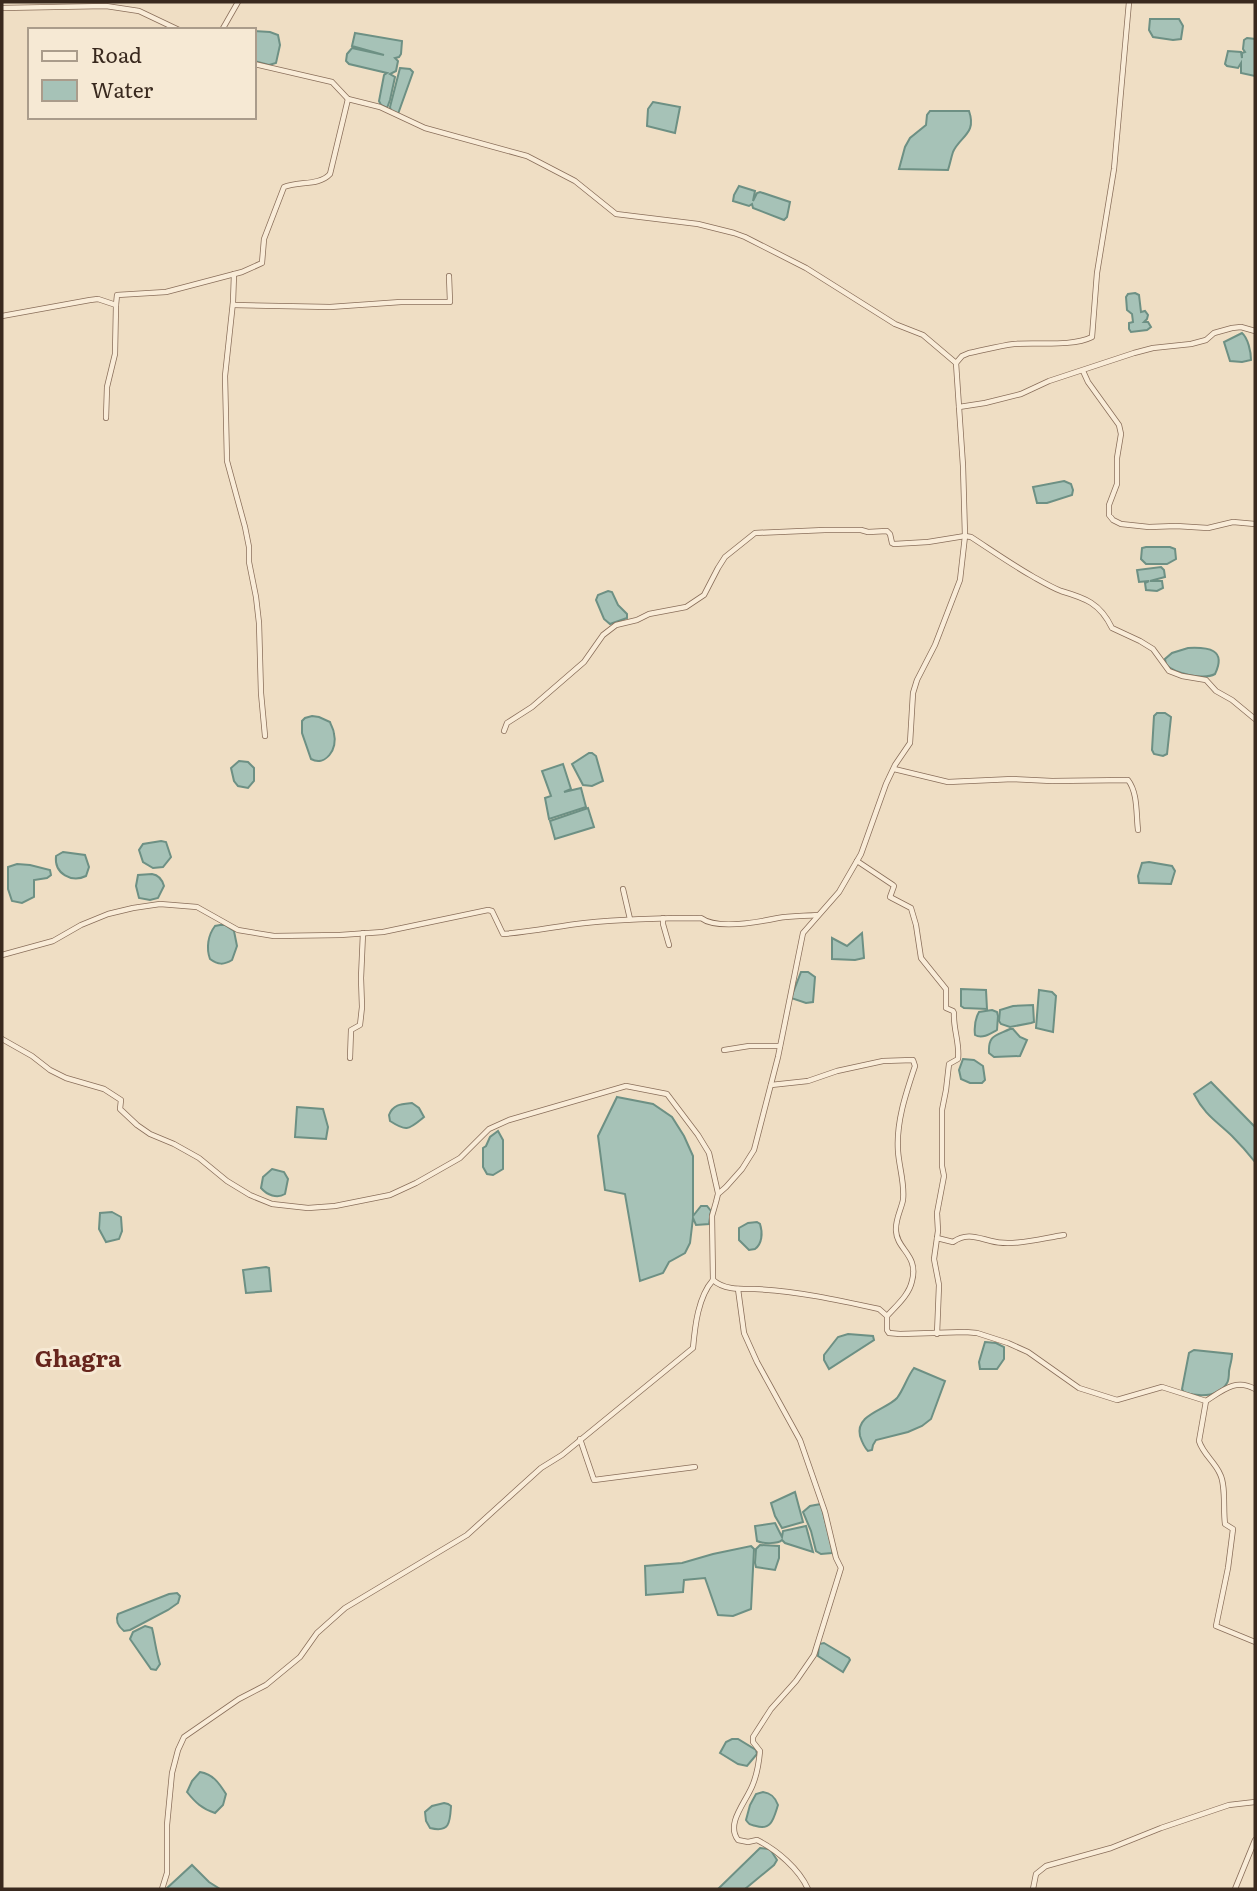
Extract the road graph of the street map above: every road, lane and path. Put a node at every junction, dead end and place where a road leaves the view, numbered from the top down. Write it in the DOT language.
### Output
graph roads {
  1 [pos="238,2"];
  2 [pos="1129,2"];
  3 [pos="2,8"];
  4 [pos="175,28"];
  5 [pos="223,28"];
  6 [pos="256,64"];
  7 [pos="348,99"];
  8 [pos="234,274"];
  9 [pos="449,276"];
  10 [pos="116,305"];
  11 [pos="233,305"];
  12 [pos="2,316"];
  13 [pos="1255,331"];
  14 [pos="956,363"];
  15 [pos="1083,371"];
  16 [pos="959,407"];
  17 [pos="106,418"];
  18 [pos="1255,524"];
  19 [pos="965,536"];
  20 [pos="1255,719"];
  21 [pos="503,731"];
  22 [pos="265,736"];
  23 [pos="894,769"];
  24 [pos="1138,830"];
  25 [pos="857,861"];
  26 [pos="623,889"];
  27 [pos="817,915"];
  28 [pos="663,918"];
  29 [pos="630,919"];
  30 [pos="363,933"];
  31 [pos="669,945"];
  32 [pos="2,955"];
  33 [pos="2,1039"];
  34 [pos="780,1046"];
  35 [pos="724,1050"];
  36 [pos="350,1058"];
  37 [pos="771,1085"];
  38 [pos="718,1194"];
  39 [pos="1065,1235"];
  40 [pos="937,1238"];
  41 [pos="713,1280"];
  42 [pos="738,1289"];
  43 [pos="887,1315"];
  44 [pos="937,1334"];
  45 [pos="1255,1389"];
  46 [pos="1206,1401"];
  47 [pos="580,1439"];
  48 [pos="695,1468"];
  49 [pos="1255,1642"];
  50 [pos="1255,1802"];
  51 [pos="1255,1840"];
  52 [pos="162,1889"];
  53 [pos="808,1889"];
  54 [pos="1033,1889"];
  55 [pos="1235,1889"];
  1 -- 5 [label="street"];
  2 -- 14 [label="street"];
  3 -- 4 [label="street"];
  6 -- 7 [label="street"];
  7 -- 8 [label="street"];
  7 -- 14 [label="street"];
  8 -- 10 [label="street"];
  8 -- 11 [label="street"];
  9 -- 11 [label="street"];
  10 -- 12 [label="street"];
  10 -- 17 [label="street"];
  11 -- 22 [label="street"];
  13 -- 15 [label="street"];
  14 -- 16 [label="street"];
  15 -- 16 [label="street"];
  15 -- 18 [label="street"];
  16 -- 19 [label="street"];
  19 -- 20 [label="street"];
  19 -- 21 [label="street"];
  19 -- 23 [label="street"];
  23 -- 24 [label="street"];
  23 -- 25 [label="street"];
  25 -- 27 [label="street"];
  25 -- 40 [label="street"];
  26 -- 29 [label="street"];
  27 -- 28 [label="street"];
  27 -- 34 [label="street"];
  28 -- 29 [label="street"];
  28 -- 31 [label="street"];
  29 -- 30 [label="street"];
  30 -- 32 [label="street"];
  30 -- 36 [label="street"];
  33 -- 38 [label="street"];
  34 -- 35 [label="street"];
  34 -- 37 [label="street"];
  37 -- 38 [label="street"];
  37 -- 43 [label="street"];
  38 -- 41 [label="street"];
  39 -- 40 [label="street"];
  40 -- 44 [label="street"];
  41 -- 42 [label="street"];
  41 -- 47 [label="street"];
  42 -- 43 [label="street"];
  42 -- 53 [label="street"];
  43 -- 44 [label="street"];
  44 -- 46 [label="street"];
  45 -- 46 [label="street"];
  46 -- 49 [label="street"];
  47 -- 48 [label="street"];
  47 -- 52 [label="street"];
  50 -- 54 [label="street"];
  51 -- 55 [label="street"];
}
